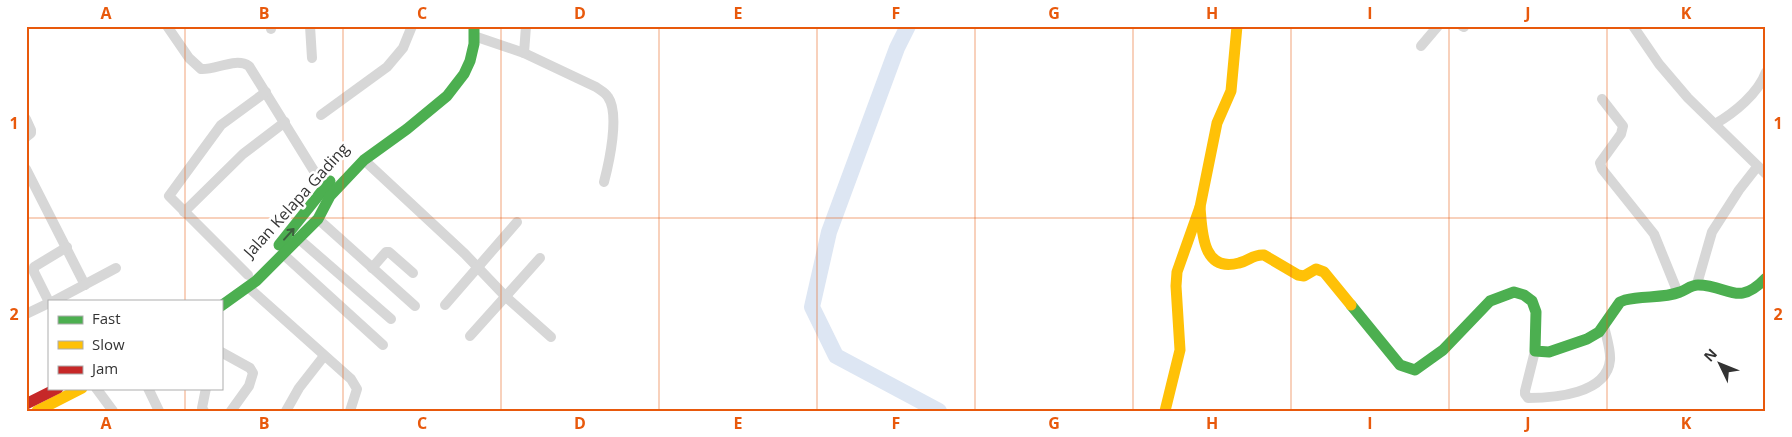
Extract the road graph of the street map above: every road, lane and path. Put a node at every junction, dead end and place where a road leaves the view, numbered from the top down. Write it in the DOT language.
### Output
graph roads {
  1 [pos="167,26"];
  2 [pos="310,26"];
  3 [pos="412,26"];
  4 [pos="466,26"];
  5 [pos="526,26"];
  6 [pos="1237,26"];
  7 [pos="1438,26"];
  8 [pos="1633,26"];
  9 [pos="474,31"];
  10 [pos="1421,46"];
  11 [pos="524,52"];
  12 [pos="312,58"];
  13 [pos="1766,72"];
  14 [pos="266,92"];
  15 [pos="1602,99"];
  16 [pos="436,101"];
  17 [pos="321,115"];
  18 [pos="26,120"];
  19 [pos="285,122"];
  20 [pos="1715,124"];
  21 [pos="26,137"];
  22 [pos="364,160"];
  23 [pos="1757,167"];
  24 [pos="26,169"];
  25 [pos="1766,174"];
  26 [pos="604,182"];
  27 [pos="327,192"];
  28 [pos="1200,207"];
  29 [pos="184,212"];
  30 [pos="318,219"];
  31 [pos="517,222"];
  32 [pos="298,238"];
  33 [pos="67,247"];
  34 [pos="283,254"];
  35 [pos="540,258"];
  36 [pos="477,267"];
  37 [pos="116,268"];
  38 [pos="372,268"];
  39 [pos="413,273"];
  40 [pos="1766,278"];
  41 [pos="248,281"];
  42 [pos="1697,284"];
  43 [pos="85,285"];
  44 [pos="1678,293"];
  45 [pos="506,297"];
  46 [pos="56,300"];
  47 [pos="215,300"];
  48 [pos="48,301"];
  49 [pos="48,303"];
  50 [pos="222,305"];
  51 [pos="445,305"];
  52 [pos="415,306"];
  53 [pos="26,314"];
  54 [pos="391,319"];
  55 [pos="1604,326"];
  56 [pos="470,336"];
  57 [pos="551,336"];
  58 [pos="383,345"];
  59 [pos="1535,351"];
  60 [pos="222,353"];
  61 [pos="324,356"];
  62 [pos="54,390"];
  63 [pos="78,390"];
  64 [pos="97,390"];
  65 [pos="149,390"];
  66 [pos="206,390"];
  67 [pos="27,402"];
  68 [pos="201,410"];
  69 [pos="38,411"];
  70 [pos="113,411"];
  71 [pos="159,411"];
  72 [pos="231,411"];
  73 [pos="286,411"];
  74 [pos="350,411"];
  75 [pos="1164,411"];
  1 -- 14 [label="street"];
  2 -- 12 [label="street"];
  3 -- 17 [label="street"];
  4 -- 16 [label="street, Jalan Kelapa Gading"];
  5 -- 11 [label="street"];
  6 -- 28 [label="street"];
  7 -- 10 [label="street"];
  8 -- 20 [label="street"];
  9 -- 11 [label="street"];
  9 -- 16 [label="street, Jalan Kelapa Gading"];
  11 -- 26 [label="street"];
  13 -- 20 [label="street"];
  14 -- 19 [label="street"];
  14 -- 29 [label="street"];
  15 -- 44 [label="street"];
  16 -- 22 [label="street, Jalan Kelapa Gading"];
  16 -- 27 [label="street, Jalan Kelapa Gading"];
  18 -- 21 [label="street"];
  19 -- 27 [label="street"];
  19 -- 29 [label="street"];
  20 -- 23 [label="street"];
  22 -- 27 [label="street, Jalan Kelapa Gading"];
  22 -- 36 [label="street"];
  23 -- 25 [label="street"];
  23 -- 42 [label="street"];
  24 -- 33 [label="street"];
  27 -- 30 [label="street, Jalan Kelapa Gading"];
  41 -- 27 [label="street, Jalan Kelapa Gading, one-way"];
  28 -- 59 [label="street"];
  28 -- 75 [label="street"];
  29 -- 41 [label="street"];
  30 -- 32 [label="street, Jalan Kelapa Gading"];
  30 -- 38 [label="street"];
  31 -- 36 [label="street"];
  32 -- 34 [label="street, Jalan Kelapa Gading"];
  32 -- 54 [label="street"];
  33 -- 43 [label="street"];
  33 -- 48 [label="street"];
  34 -- 41 [label="street, Jalan Kelapa Gading"];
  34 -- 58 [label="street"];
  35 -- 45 [label="street"];
  36 -- 45 [label="street"];
  36 -- 51 [label="street"];
  37 -- 43 [label="street"];
  38 -- 39 [label="street"];
  38 -- 52 [label="street"];
  40 -- 42 [label="street"];
  41 -- 47 [label="street, Jalan Kelapa Gading"];
  41 -- 50 [label="street, Jalan Kelapa Gading"];
  41 -- 61 [label="street"];
  42 -- 44 [label="street"];
  43 -- 46 [label="street"];
  44 -- 55 [label="street"];
  45 -- 56 [label="street"];
  45 -- 57 [label="street"];
  49 -- 53 [label="street"];
  55 -- 59 [label="street"];
  55 -- 59 [label="street"];
  60 -- 72 [label="street"];
  61 -- 73 [label="street"];
  61 -- 74 [label="street"];
  62 -- 67 [label="street"];
  63 -- 69 [label="street"];
  64 -- 70 [label="street"];
  65 -- 71 [label="street"];
  66 -- 68 [label="street"];
}
